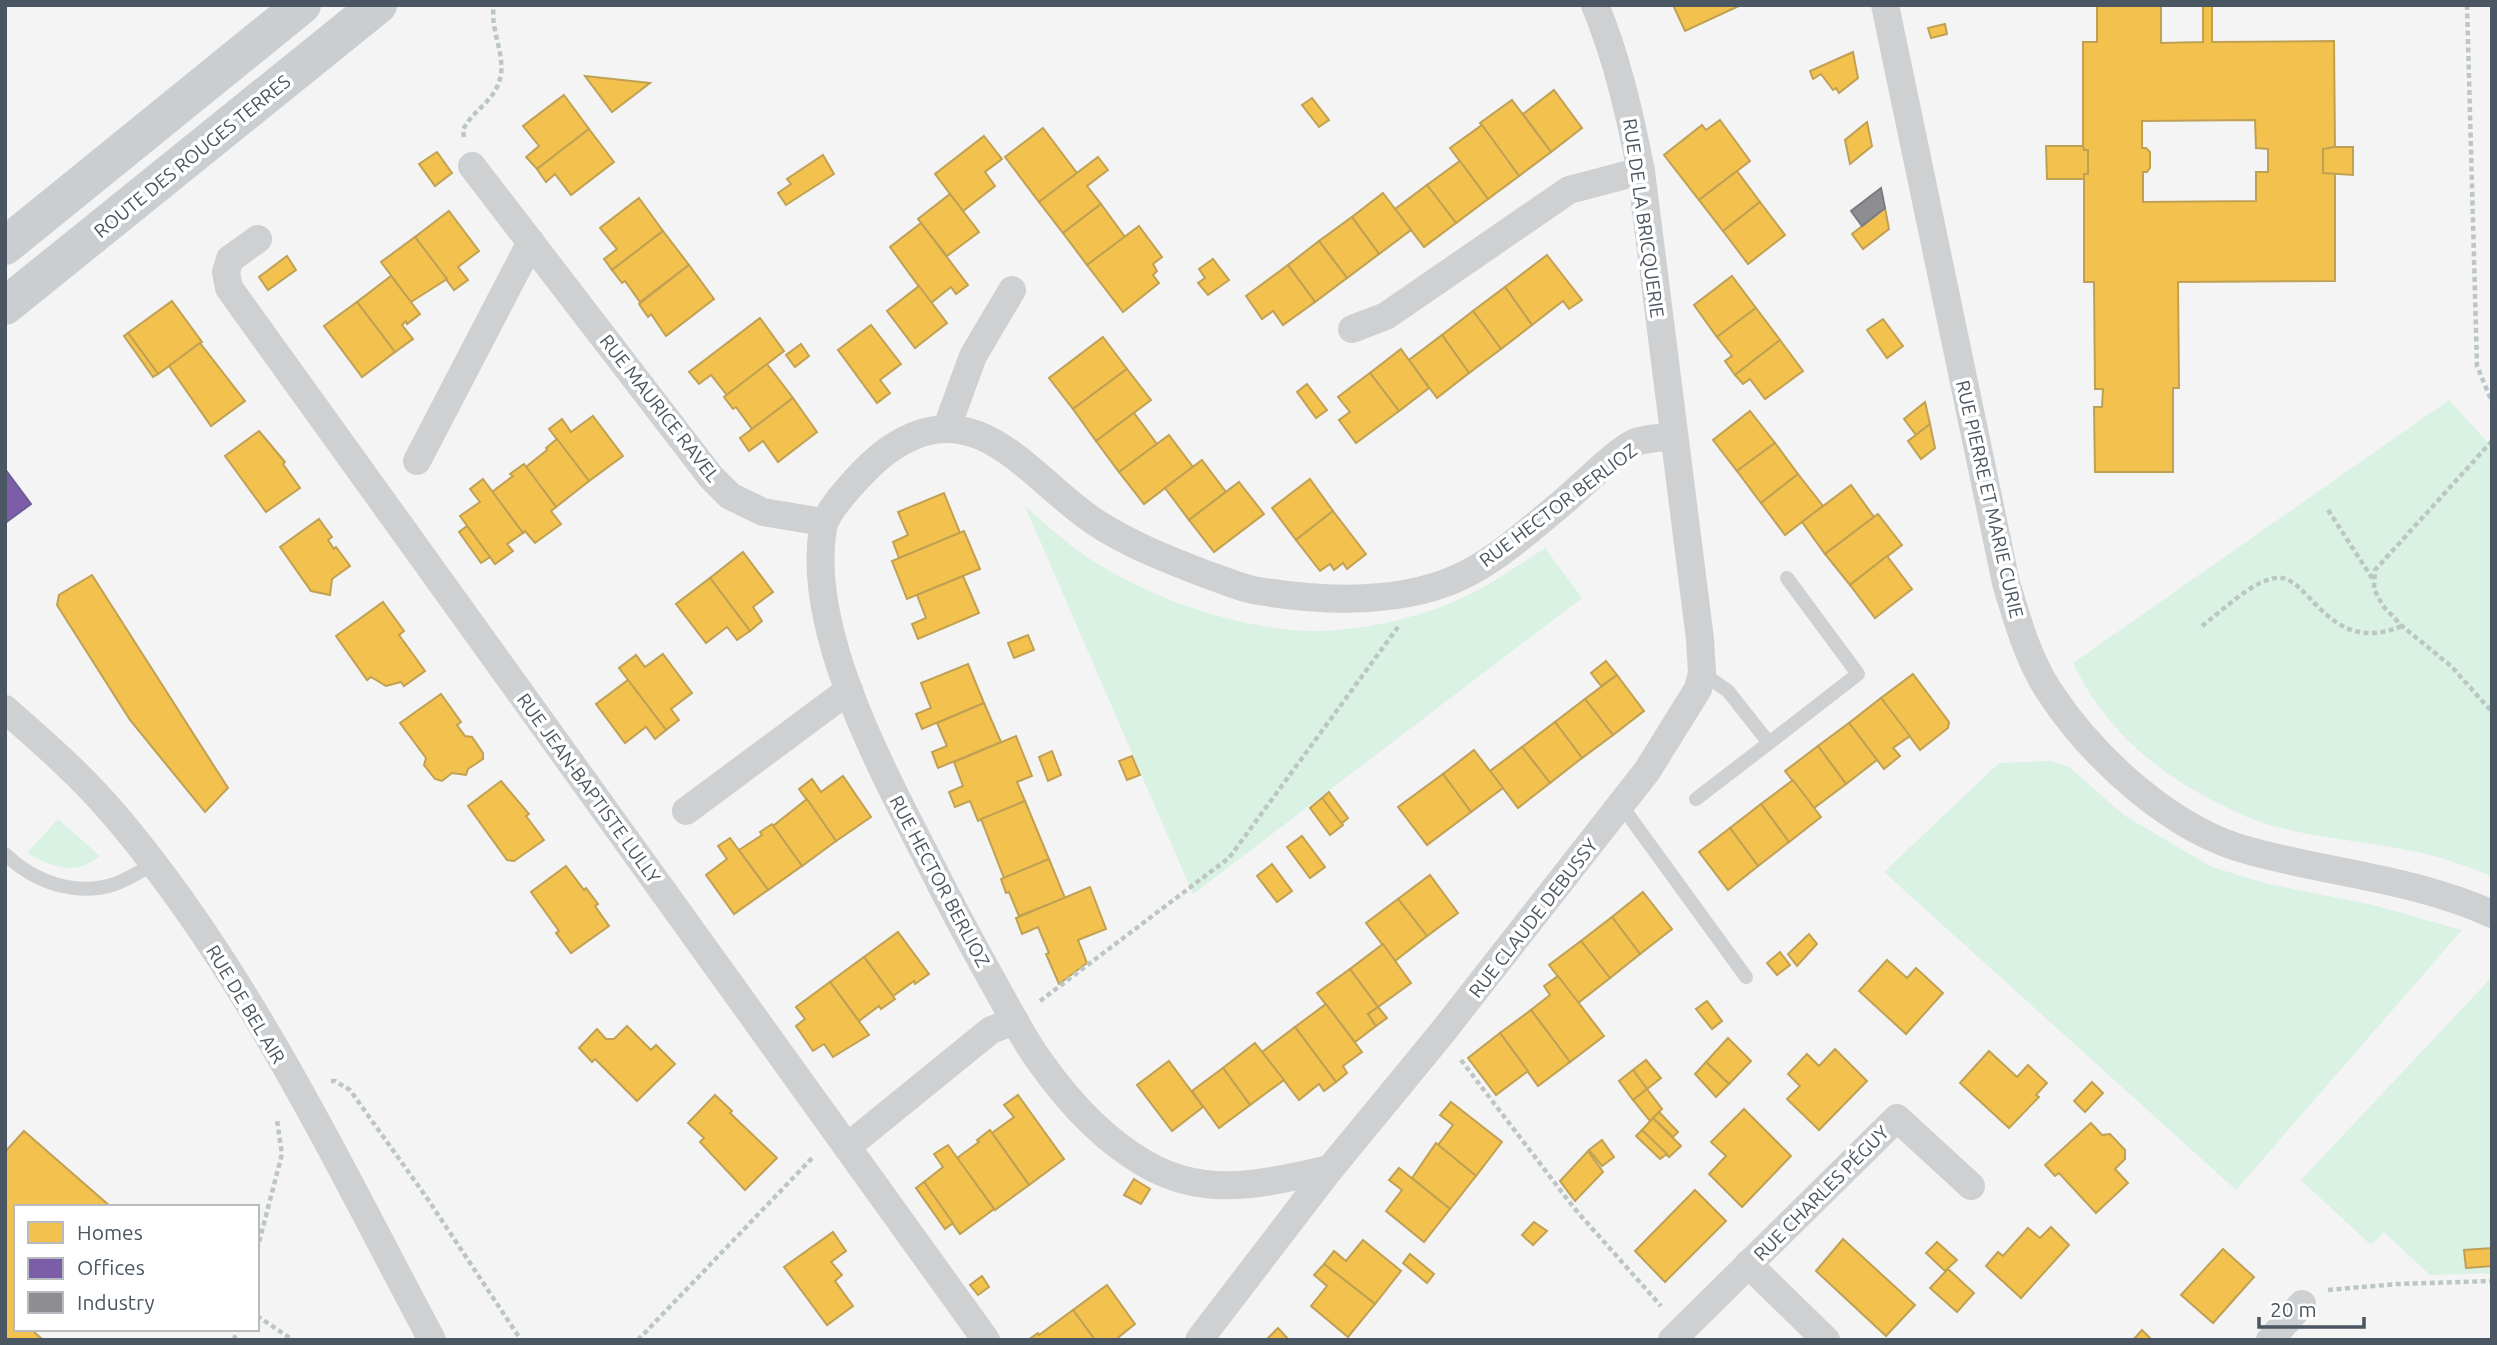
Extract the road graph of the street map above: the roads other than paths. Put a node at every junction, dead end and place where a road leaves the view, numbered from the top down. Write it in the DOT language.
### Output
graph roads {
  1 [pos="302,5"];
  2 [pos="378,5"];
  3 [pos="1595,5"];
  4 [pos="1885,5"];
  5 [pos="472,166"];
  6 [pos="1641,171"];
  7 [pos="258,239"];
  8 [pos="531,242"];
  9 [pos="5,246"];
  10 [pos="1012,290"];
  11 [pos="5,306"];
  12 [pos="1352,329"];
  13 [pos="947,427"];
  14 [pos="1674,436"];
  15 [pos="417,461"];
  16 [pos="823,522"];
  17 [pos="1787,578"];
  18 [pos="1702,673"];
  19 [pos="849,690"];
  20 [pos="5,709"];
  21 [pos="1769,743"];
  22 [pos="1696,799"];
  23 [pos="1621,805"];
  24 [pos="686,811"];
  25 [pos="5,854"];
  26 [pos="154,864"];
  27 [pos="2492,914"];
  28 [pos="1746,977"];
  29 [pos="1014,1021"];
  30 [pos="834,1147"];
  31 [pos="1330,1169"];
  32 [pos="1971,1186"];
  33 [pos="1748,1264"];
  34 [pos="2302,1304"];
  35 [pos="1677,1335"];
  36 [pos="432,1340"];
  37 [pos="986,1340"];
  38 [pos="1199,1340"];
  39 [pos="1826,1340"];
  40 [pos="2270,1340"];
  1 -- 9 [label="main road"];
  2 -- 11 [label="main road, ROUTE DES ROUGES TERRES"];
  3 -- 6 [label="street, RUE DE LA BRICQUERIE"];
  4 -- 27 [label="street, RUE PIERRE ET MARIE CURIE"];
  5 -- 8 [label="street, RUE MAURICE RAVEL"];
  6 -- 12 [label="street"];
  6 -- 14 [label="street, RUE DE LA BRICQUERIE"];
  7 -- 30 [label="street, RUE JEAN-BAPTISTE LULLY"];
  8 -- 15 [label="street"];
  8 -- 16 [label="street, RUE MAURICE RAVEL"];
  10 -- 13 [label="street"];
  13 -- 14 [label="street, RUE HECTOR BERLIOZ"];
  13 -- 16 [label="street, RUE HECTOR BERLIOZ"];
  14 -- 18 [label="street, RUE CLAUDE DEBUSSY"];
  16 -- 19 [label="street, RUE HECTOR BERLIOZ"];
  17 -- 21 [label="lane"];
  18 -- 21 [label="lane"];
  18 -- 23 [label="street, RUE CLAUDE DEBUSSY"];
  19 -- 24 [label="street"];
  19 -- 29 [label="street, RUE HECTOR BERLIOZ"];
  20 -- 26 [label="street, RUE DE BEL AIR"];
  21 -- 22 [label="lane"];
  23 -- 28 [label="lane"];
  23 -- 31 [label="street, RUE CLAUDE DEBUSSY"];
  25 -- 26 [label="lane"];
  26 -- 36 [label="street, RUE DE BEL AIR"];
  29 -- 30 [label="street"];
  29 -- 31 [label="street, RUE HECTOR BERLIOZ"];
  30 -- 37 [label="street, RUE JEAN-BAPTISTE LULLY"];
  31 -- 38 [label="street, RUE CLAUDE DEBUSSY"];
  32 -- 33 [label="street, RUE CHARLES PÉGUY"];
  33 -- 35 [label="street, RUE CHARLES PÉGUY"];
  33 -- 39 [label="street"];
  34 -- 40 [label="street"];
}
